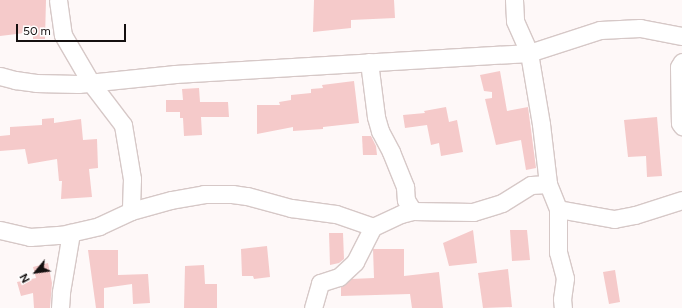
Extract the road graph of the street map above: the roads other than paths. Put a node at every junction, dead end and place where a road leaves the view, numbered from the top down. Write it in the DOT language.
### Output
graph roads {
  1 [pos="58,0"];
  2 [pos="514,0"];
  3 [pos="682,36"];
  4 [pos="528,53"];
  5 [pos="369,62"];
  6 [pos="682,62"];
  7 [pos="0,76"];
  8 [pos="91,83"];
  9 [pos="682,126"];
  10 [pos="548,184"];
  11 [pos="682,200"];
  12 [pos="558,210"];
  13 [pos="131,211"];
  14 [pos="413,211"];
  15 [pos="373,228"];
  16 [pos="0,230"];
  17 [pos="70,233"];
  18 [pos="60,308"];
  19 [pos="312,308"];
  20 [pos="563,308"];
  1 -- 8 [label="street"];
  2 -- 4 [label="street"];
  3 -- 4 [label="street"];
  4 -- 5 [label="street"];
  4 -- 10 [label="street"];
  5 -- 8 [label="street"];
  5 -- 14 [label="street"];
  6 -- 9 [label="street"];
  7 -- 8 [label="street"];
  8 -- 13 [label="street"];
  10 -- 12 [label="street"];
  10 -- 14 [label="street"];
  11 -- 12 [label="street"];
  12 -- 20 [label="street"];
  13 -- 15 [label="street"];
  13 -- 17 [label="street"];
  14 -- 15 [label="street"];
  15 -- 19 [label="street"];
  16 -- 17 [label="street"];
  17 -- 18 [label="street"];
}
